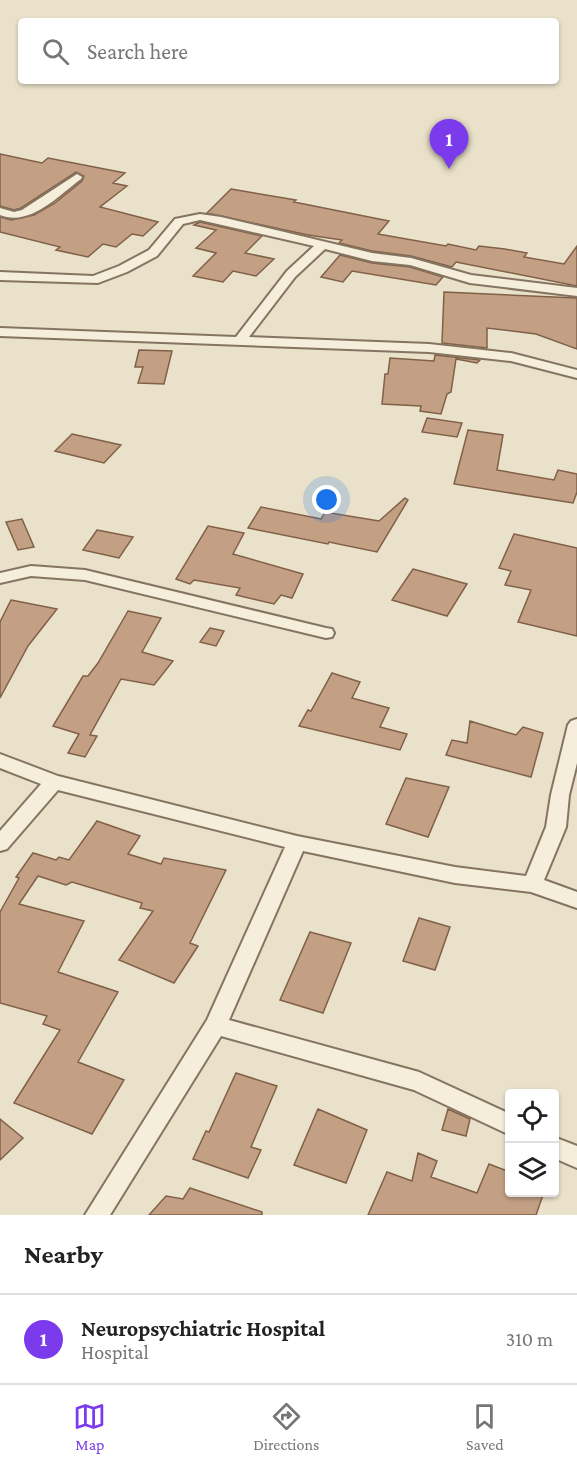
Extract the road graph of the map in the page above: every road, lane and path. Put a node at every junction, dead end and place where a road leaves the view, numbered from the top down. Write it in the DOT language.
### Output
graph roads {
  1 [pos="76,177"];
  2 [pos="0,211"];
  3 [pos="324,244"];
  4 [pos="0,276"];
  5 [pos="577,292"];
  6 [pos="0,332"];
  7 [pos="241,339"];
  8 [pos="577,374"];
  9 [pos="0,578"];
  10 [pos="326,633"];
  11 [pos="577,725"];
  12 [pos="0,761"];
  13 [pos="54,782"];
  14 [pos="297,843"];
  15 [pos="0,844"];
  16 [pos="532,884"];
  17 [pos="577,900"];
  18 [pos="216,1025"];
  19 [pos="505,1123"];
  20 [pos="559,1148"];
  21 [pos="577,1157"];
  22 [pos="97,1215"];
  1 -- 2 [label="street"];
  3 -- 4 [label="street"];
  3 -- 5 [label="street"];
  3 -- 7 [label="street"];
  6 -- 7 [label="street"];
  7 -- 8 [label="street"];
  9 -- 10 [label="street"];
  11 -- 16 [label="street"];
  12 -- 13 [label="street"];
  13 -- 14 [label="street"];
  13 -- 15 [label="street"];
  14 -- 16 [label="street"];
  14 -- 18 [label="street"];
  16 -- 17 [label="street"];
  18 -- 19 [label="street"];
  18 -- 22 [label="street"];
  20 -- 21 [label="street"];
}
